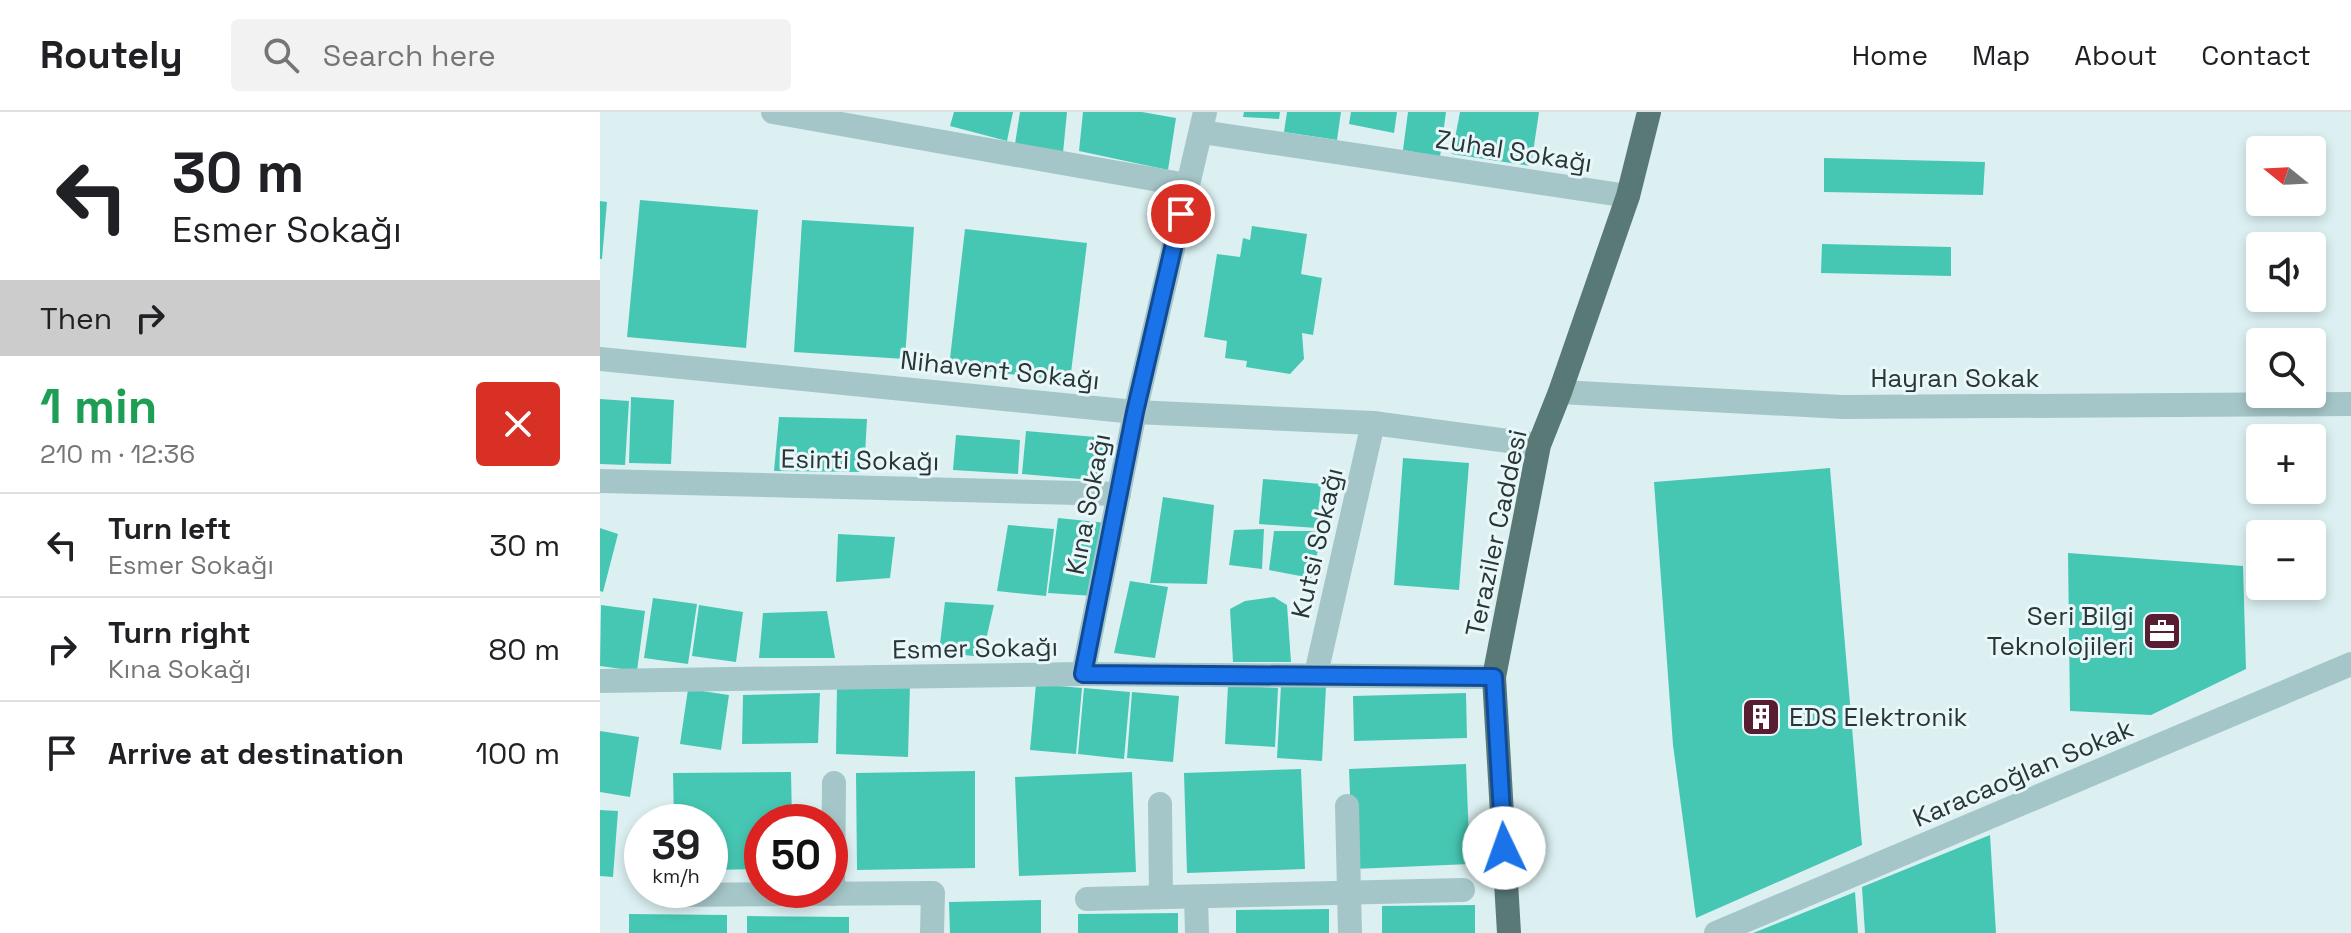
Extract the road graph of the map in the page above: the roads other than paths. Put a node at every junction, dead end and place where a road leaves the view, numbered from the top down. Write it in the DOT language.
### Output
graph roads {
  1 [pos="773,112"];
  2 [pos="1649,112"];
  3 [pos="822,117"];
  4 [pos="1204,122"];
  5 [pos="1187,185"];
  6 [pos="1628,196"];
  7 [pos="600,359"];
  8 [pos="1560,392"];
  9 [pos="2351,404"];
  10 [pos="1135,412"];
  11 [pos="1373,423"];
  12 [pos="1539,445"];
  13 [pos="600,481"];
  14 [pos="1119,494"];
  15 [pos="2351,664"];
  16 [pos="1083,674"];
  17 [pos="1316,674"];
  18 [pos="1494,677"];
  19 [pos="600,681"];
  20 [pos="834,783"];
  21 [pos="834,804"];
  22 [pos="1160,804"];
  23 [pos="1347,806"];
  24 [pos="1463,890"];
  25 [pos="1350,893"];
  26 [pos="848,894"];
  27 [pos="1161,897"];
  28 [pos="1196,897"];
  29 [pos="1087,899"];
  30 [pos="932,933"];
  31 [pos="1197,933"];
  32 [pos="1350,933"];
  33 [pos="1509,933"];
  34 [pos="1716,933"];
  1 -- 3 [label="street"];
  2 -- 6 [label="main road, Teraziler Caddesi"];
  3 -- 5 [label="street"];
  4 -- 5 [label="street, Kına Sokağı"];
  4 -- 6 [label="street, Zuhal Sokağı"];
  5 -- 10 [label="street, Kına Sokağı"];
  6 -- 8 [label="main road, Teraziler Caddesi"];
  7 -- 10 [label="street, Nihavent Sokağı"];
  8 -- 9 [label="street, Hayran Sokak"];
  8 -- 12 [label="main road, Teraziler Caddesi"];
  10 -- 11 [label="street, Nihavent Sokağı"];
  10 -- 14 [label="street, Kına Sokağı"];
  11 -- 12 [label="street, Nihavent Sokağı"];
  11 -- 17 [label="street, Kutsi Sokağı"];
  12 -- 18 [label="main road, Teraziler Caddesi"];
  13 -- 14 [label="street, Esinti Sokağı"];
  14 -- 16 [label="street, Kına Sokağı"];
  15 -- 34 [label="street, Karacaoğlan Sokak"];
  16 -- 17 [label="street, Esmer Sokağı"];
  16 -- 19 [label="street, Esmer Sokağı"];
  17 -- 18 [label="street, Esmer Sokağı"];
  18 -- 33 [label="main road, Teraziler Caddesi"];
  20 -- 21 [label="street"];
  22 -- 27 [label="street"];
  23 -- 25 [label="street"];
  24 -- 25 [label="street"];
  25 -- 28 [label="street"];
  25 -- 32 [label="street"];
  26 -- 30 [label="street"];
  27 -- 28 [label="street"];
  27 -- 29 [label="street"];
  28 -- 31 [label="street"];
}
